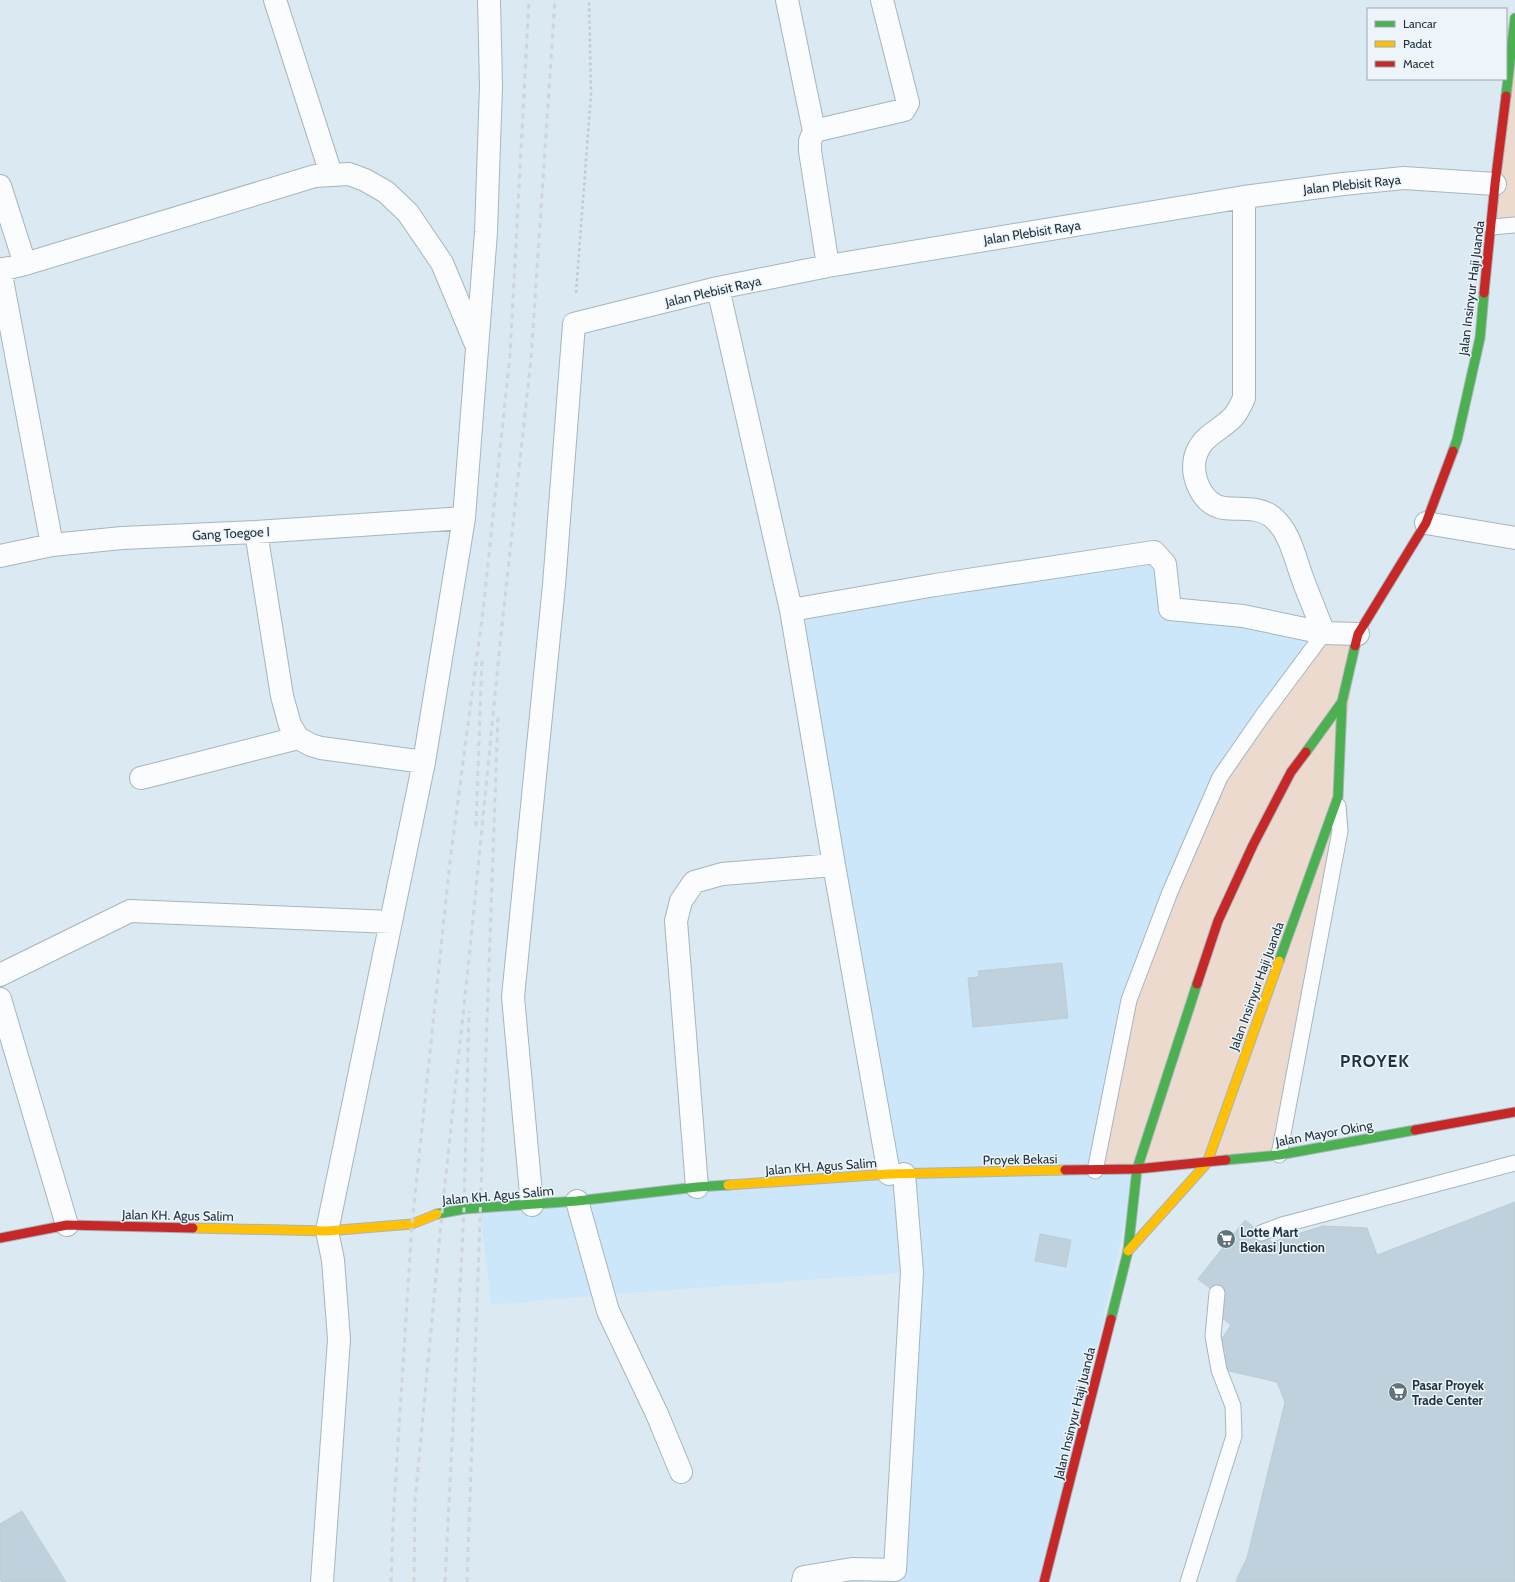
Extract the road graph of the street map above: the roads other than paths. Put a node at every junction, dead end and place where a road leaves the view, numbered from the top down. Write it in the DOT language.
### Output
graph roads {
  1 [pos="275,0"];
  2 [pos="489,0"];
  3 [pos="787,0"];
  4 [pos="882,0"];
  5 [pos="1515,18"];
  6 [pos="814,131"];
  7 [pos="331,174"];
  8 [pos="1495,184"];
  9 [pos="0,186"];
  10 [pos="1244,197"];
  11 [pos="1515,225"];
  12 [pos="1492,227"];
  13 [pos="25,264"];
  14 [pos="828,266"];
  15 [pos="0,269"];
  16 [pos="718,288"];
  17 [pos="477,345"];
  18 [pos="464,518"];
  19 [pos="1426,523"];
  20 [pos="256,532"];
  21 [pos="1515,538"];
  22 [pos="52,545"];
  23 [pos="0,556"];
  24 [pos="791,610"];
  25 [pos="1324,633"];
  26 [pos="1358,634"];
  27 [pos="1342,702"];
  28 [pos="298,738"];
  29 [pos="424,762"];
  30 [pos="141,778"];
  31 [pos="1338,797"];
  32 [pos="834,865"];
  33 [pos="391,922"];
  34 [pos="0,975"];
  35 [pos="0,999"];
  36 [pos="1515,1112"];
  37 [pos="1280,1155"];
  38 [pos="1207,1163"];
  39 [pos="1515,1163"];
  40 [pos="1137,1169"];
  41 [pos="1095,1171"];
  42 [pos="897,1174"];
  43 [pos="697,1187"];
  44 [pos="577,1201"];
  45 [pos="532,1204"];
  46 [pos="67,1225"];
  47 [pos="327,1231"];
  48 [pos="1261,1233"];
  49 [pos="0,1238"];
  50 [pos="1128,1251"];
  51 [pos="1217,1293"];
  52 [pos="681,1472"];
  53 [pos="322,1582"];
  54 [pos="804,1582"];
  55 [pos="1044,1582"];
  56 [pos="1188,1582"];
  1 -- 7 [label="street"];
  2 -- 17 [label="street"];
  3 -- 6 [label="street"];
  4 -- 6 [label="street"];
  5 -- 8 [label="main road, Jalan Insinyur Haji Juanda"];
  6 -- 14 [label="street"];
  7 -- 13 [label="street"];
  7 -- 17 [label="street"];
  8 -- 10 [label="street, Jalan Plebisit Raya"];
  8 -- 12 [label="main road, Jalan Insinyur Haji Juanda"];
  9 -- 13 [label="street"];
  10 -- 14 [label="street, Jalan Plebisit Raya"];
  10 -- 25 [label="street"];
  11 -- 12 [label="lane"];
  12 -- 19 [label="main road, Jalan Insinyur Haji Juanda"];
  13 -- 15 [label="street"];
  14 -- 16 [label="street, Jalan Plebisit Raya"];
  15 -- 22 [label="street"];
  16 -- 24 [label="street"];
  16 -- 45 [label="street, Jalan Plebisit Raya"];
  17 -- 18 [label="street"];
  18 -- 20 [label="street, Gang Toegoe I"];
  18 -- 29 [label="street"];
  19 -- 21 [label="street"];
  19 -- 26 [label="main road, Jalan Insinyur Haji Juanda"];
  20 -- 22 [label="street, Gang Toegoe I"];
  20 -- 28 [label="street"];
  22 -- 23 [label="street, Gang Toegoe I"];
  24 -- 25 [label="street"];
  24 -- 32 [label="street"];
  25 -- 26 [label="street"];
  25 -- 41 [label="lane"];
  26 -- 27 [label="main road, Jalan Insinyur Haji Juanda"];
  27 -- 31 [label="main road, Jalan Insinyur Haji Juanda"];
  27 -- 40 [label="main road, Jalan Insinyur Haji Juanda"];
  28 -- 29 [label="street"];
  28 -- 30 [label="street"];
  29 -- 33 [label="street"];
  31 -- 37 [label="lane"];
  31 -- 38 [label="main road, Jalan Insinyur Haji Juanda"];
  32 -- 42 [label="street"];
  32 -- 43 [label="street"];
  33 -- 34 [label="street"];
  33 -- 47 [label="street"];
  35 -- 46 [label="street"];
  36 -- 37 [label="main road, Jalan Mayor Oking"];
  37 -- 38 [label="main road, Jalan Mayor Oking"];
  38 -- 40 [label="main road, Jalan Mayor Oking"];
  38 -- 50 [label="main road, Jalan Insinyur Haji Juanda"];
  39 -- 48 [label="lane"];
  40 -- 41 [label="main road, Proyek Bekasi"];
  40 -- 50 [label="main road, Jalan Insinyur Haji Juanda"];
  41 -- 42 [label="main road, Proyek Bekasi"];
  42 -- 43 [label="main road, Jalan KH. Agus Salim"];
  42 -- 54 [label="street"];
  43 -- 44 [label="main road, Jalan KH. Agus Salim"];
  44 -- 45 [label="main road, Jalan KH. Agus Salim"];
  44 -- 52 [label="street"];
  45 -- 47 [label="main road, Jalan KH. Agus Salim"];
  46 -- 47 [label="main road, Jalan KH. Agus Salim"];
  46 -- 49 [label="main road, Jalan KH. Agus Salim"];
  47 -- 53 [label="street"];
  50 -- 55 [label="main road, Jalan Insinyur Haji Juanda"];
  51 -- 56 [label="lane"];
}
